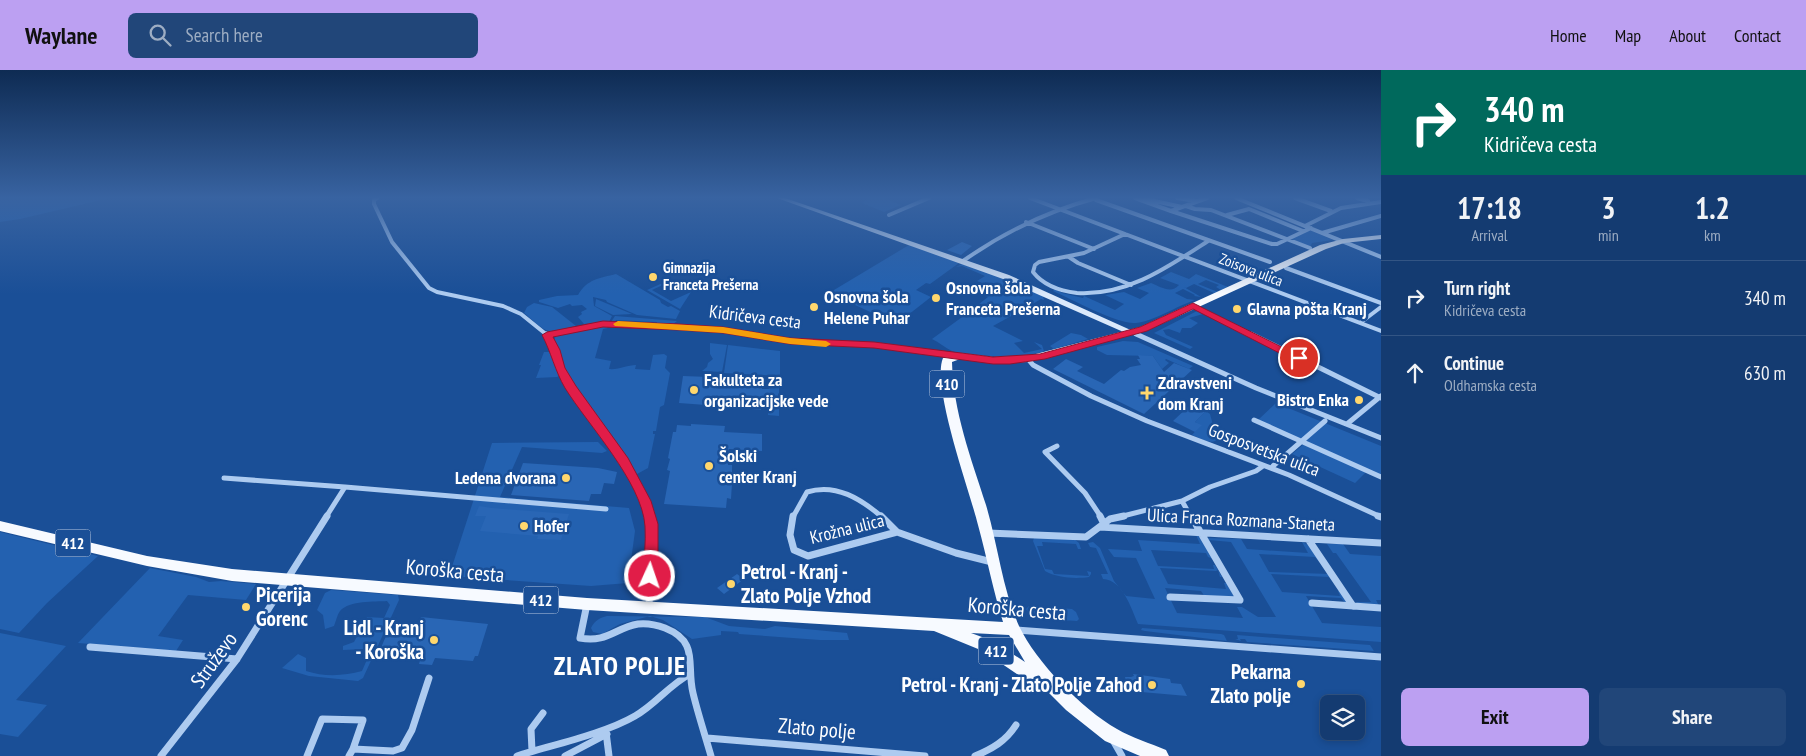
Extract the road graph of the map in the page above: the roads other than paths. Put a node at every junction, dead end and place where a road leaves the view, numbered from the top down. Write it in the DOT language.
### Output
graph roads {
  1 [pos="386,230"];
  2 [pos="872,230"];
  3 [pos="1012,230"];
  4 [pos="1047,230"];
  5 [pos="1115,230"];
  6 [pos="1179,230"];
  7 [pos="1229,230"];
  8 [pos="1264,230"];
  9 [pos="1315,230"];
  10 [pos="1332,230"];
  11 [pos="1303,231"];
  12 [pos="1322,233"];
  13 [pos="1125,234"];
  14 [pos="1381,237"];
  15 [pos="1285,238"];
  16 [pos="1208,241"];
  17 [pos="1343,241"];
  18 [pos="1094,248"];
  19 [pos="1310,248"];
  20 [pos="1184,256"];
  21 [pos="1069,257"];
  22 [pos="1381,257"];
  23 [pos="962,261"];
  24 [pos="1270,262"];
  25 [pos="1286,268"];
  26 [pos="1250,282"];
  27 [pos="1131,285"];
  28 [pos="1381,305"];
  29 [pos="1193,306"];
  30 [pos="1360,323"];
  31 [pos="1381,331"];
  32 [pos="1131,332"];
  33 [pos="547,335"];
  34 [pos="959,356"];
  35 [pos="1028,359"];
  36 [pos="1381,397"];
  37 [pos="1254,420"];
  38 [pos="1325,421"];
  39 [pos="1347,424"];
  40 [pos="1381,438"];
  41 [pos="1302,441"];
  42 [pos="1057,446"];
  43 [pos="1263,466"];
  44 [pos="1273,466"];
  45 [pos="1381,477"];
  46 [pos="224,478"];
  47 [pos="345,487"];
  48 [pos="1182,501"];
  49 [pos="606,509"];
  50 [pos="1381,517"];
  51 [pos="1102,525"];
  52 [pos="0,526"];
  53 [pos="897,532"];
  54 [pos="986,533"];
  55 [pos="1202,533"];
  56 [pos="1308,539"];
  57 [pos="1381,543"];
  58 [pos="994,562"];
  59 [pos="287,579"];
  60 [pos="1170,597"];
  61 [pos="1312,603"];
  62 [pos="587,604"];
  63 [pos="1353,606"];
  64 [pos="649,608"];
  65 [pos="1381,608"];
  66 [pos="929,624"];
  67 [pos="1013,629"];
  68 [pos="90,647"];
  69 [pos="1381,658"];
  70 [pos="237,659"];
  71 [pos="690,674"];
  72 [pos="429,678"];
  73 [pos="1057,691"];
  74 [pos="543,713"];
  75 [pos="1016,725"];
  76 [pos="606,732"];
  77 [pos="1111,734"];
  78 [pos="707,738"];
  79 [pos="532,751"];
  80 [pos="351,753"];
  81 [pos="161,756"];
  82 [pos="306,756"];
  83 [pos="518,756"];
  84 [pos="565,756"];
  85 [pos="610,756"];
  86 [pos="711,756"];
  87 [pos="925,756"];
  88 [pos="975,756"];
  89 [pos="1122,756"];
  90 [pos="1160,756"];
  1 -- 33 [label="street"];
  2 -- 23 [label="main road"];
  3 -- 23 [label="street"];
  4 -- 18 [label="street"];
  5 -- 13 [label="street, Zoisova ulica"];
  6 -- 16 [label="street"];
  7 -- 15 [label="street"];
  8 -- 15 [label="street"];
  9 -- 12 [label="street"];
  10 -- 12 [label="street"];
  11 -- 15 [label="street"];
  12 -- 17 [label="street"];
  13 -- 18 [label="street"];
  13 -- 20 [label="street, Zoisova ulica"];
  14 -- 17 [label="main road, Kidričeva cesta"];
  15 -- 19 [label="street"];
  16 -- 20 [label="street"];
  16 -- 24 [label="street"];
  17 -- 22 [label="street"];
  17 -- 26 [label="main road, Kidričeva cesta"];
  18 -- 21 [label="street"];
  20 -- 26 [label="street, Zoisova ulica"];
  20 -- 27 [label="street"];
  21 -- 27 [label="street"];
  21 -- 27 [label="street"];
  23 -- 32 [label="main road"];
  25 -- 28 [label="street"];
  26 -- 29 [label="main road, Kidričeva cesta"];
  26 -- 30 [label="street, Zoisova ulica"];
  28 -- 30 [label="street"];
  29 -- 32 [label="main road, Kidričeva cesta"];
  29 -- 36 [label="street"];
  30 -- 31 [label="street, Zoisova ulica"];
  32 -- 35 [label="main road, Kidričeva cesta / 410"];
  32 -- 39 [label="street"];
  33 -- 34 [label="street, Kidričeva cesta"];
  33 -- 64 [label="street"];
  34 -- 35 [label="main road, Kidričeva cesta / 410"];
  34 -- 54 [label="main road, 410"];
  35 -- 43 [label="street, Gosposvetska ulica"];
  36 -- 39 [label="street"];
  37 -- 41 [label="street"];
  38 -- 41 [label="street"];
  39 -- 40 [label="street"];
  41 -- 44 [label="street"];
  41 -- 45 [label="street"];
  42 -- 51 [label="street"];
  43 -- 48 [label="street"];
  43 -- 50 [label="street, Gosposvetska ulica"];
  46 -- 47 [label="street"];
  47 -- 49 [label="street"];
  47 -- 59 [label="street, Struževo"];
  48 -- 51 [label="street"];
  48 -- 55 [label="street"];
  51 -- 54 [label="street"];
  51 -- 55 [label="street, Ulica Franca Rozmana-Staneta"];
  52 -- 59 [label="main road, 412"];
  53 -- 53 [label="street, Krožna ulica"];
  53 -- 58 [label="street, Krožna ulica"];
  54 -- 58 [label="main road, 410"];
  55 -- 56 [label="street, Ulica Franca Rozmana-Staneta"];
  55 -- 60 [label="street"];
  56 -- 57 [label="street, Ulica Franca Rozmana-Staneta"];
  56 -- 63 [label="street"];
  58 -- 67 [label="main road, 410"];
  59 -- 62 [label="main road, Koroška cesta / 412"];
  59 -- 70 [label="street, Struževo"];
  61 -- 63 [label="street"];
  62 -- 64 [label="main road, Koroška cesta / 412"];
  62 -- 71 [label="street"];
  63 -- 65 [label="street"];
  64 -- 66 [label="main road, Koroška cesta / 412"];
  66 -- 67 [label="main road, Koroška cesta / 412"];
  66 -- 73 [label="main road, 412"];
  67 -- 69 [label="street, Koroška cesta"];
  67 -- 73 [label="main road, 412"];
  68 -- 70 [label="street"];
  70 -- 81 [label="street, Struževo"];
  71 -- 76 [label="street"];
  71 -- 78 [label="street"];
  72 -- 80 [label="street"];
  73 -- 77 [label="main road, 412"];
  74 -- 79 [label="street"];
  75 -- 88 [label="street"];
  76 -- 79 [label="street"];
  76 -- 84 [label="street"];
  76 -- 85 [label="street"];
  77 -- 89 [label="street"];
  77 -- 90 [label="main road, 412"];
  78 -- 86 [label="street"];
  78 -- 87 [label="street, Zlato polje"];
  79 -- 83 [label="street"];
  80 -- 82 [label="street"];
}
